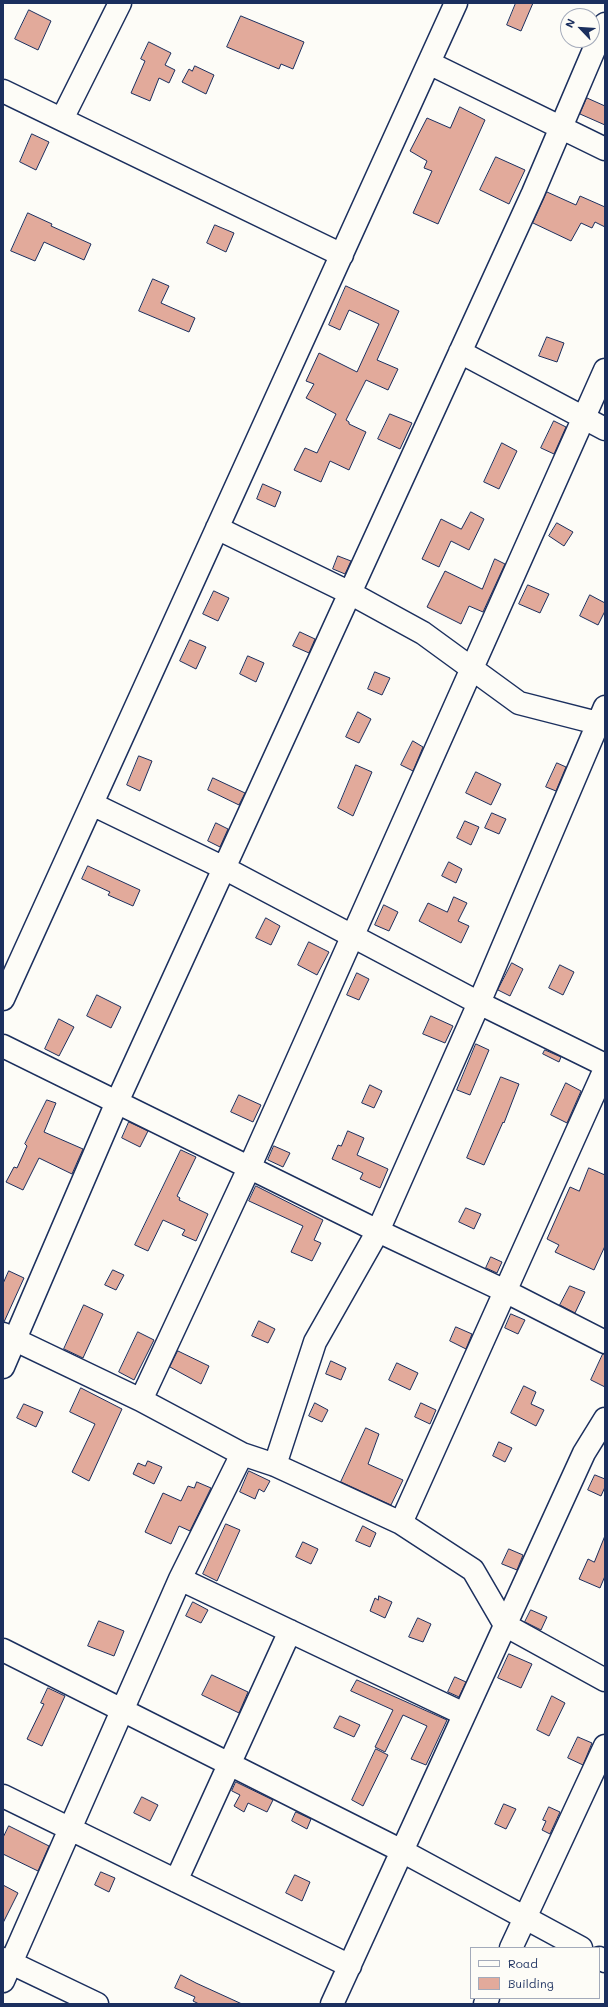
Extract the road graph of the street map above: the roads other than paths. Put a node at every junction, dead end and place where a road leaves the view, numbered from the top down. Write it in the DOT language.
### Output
graph roads {
  1 [pos="120,3"];
  2 [pos="456,3"];
  3 [pos="605,24"];
  4 [pos="429,63"];
  5 [pos="3,91"];
  6 [pos="62,119"];
  7 [pos="561,127"];
  8 [pos="605,148"];
  9 [pos="342,255"];
  10 [pos="460,352"];
  11 [pos="605,370"];
  12 [pos="584,417"];
  13 [pos="605,429"];
  14 [pos="218,528"];
  15 [pos="350,593"];
  16 [pos="472,668"];
  17 [pos="603,718"];
  18 [pos="92,804"];
  19 [pos="224,868"];
  20 [pos="352,935"];
  21 [pos="3,999"];
  22 [pos="479,1003"];
  23 [pos="3,1046"];
  24 [pos="605,1065"];
  25 [pos="605,1068"];
  26 [pos="117,1102"];
  27 [pos="250,1166"];
  28 [pos="378,1231"];
  29 [pos="505,1291"];
  30 [pos="9,1337"];
  31 [pos="605,1342"];
  32 [pos="3,1366"];
  33 [pos="141,1400"];
  34 [pos="605,1420"];
  35 [pos="242,1454"];
  36 [pos="275,1465"];
  37 [pos="401,1523"];
  38 [pos="180,1579"];
  39 [pos="505,1625"];
  40 [pos="290,1631"];
  41 [pos="3,1650"];
  42 [pos="605,1680"];
  43 [pos="122,1711"];
  44 [pos="464,1714"];
  45 [pos="605,1746"];
  46 [pos="229,1764"];
  47 [pos="3,1796"];
  48 [pos="70,1830"];
  49 [pos="402,1851"];
  50 [pos="176,1881"];
  51 [pos="525,1918"];
  52 [pos="511,1947"];
  53 [pos="579,1947"];
  54 [pos="350,1966"];
  55 [pos="6,1968"];
  56 [pos="97,2004"];
  57 [pos="332,2004"];
  1 -- 6 [label="street"];
  2 -- 4 [label="street"];
  3 -- 7 [label="street"];
  4 -- 7 [label="street"];
  4 -- 9 [label="street"];
  5 -- 6 [label="street"];
  6 -- 9 [label="street"];
  7 -- 8 [label="street"];
  7 -- 10 [label="street"];
  9 -- 14 [label="street"];
  10 -- 12 [label="street"];
  10 -- 15 [label="street"];
  11 -- 12 [label="street"];
  12 -- 13 [label="street"];
  12 -- 16 [label="street"];
  14 -- 15 [label="street"];
  14 -- 18 [label="street"];
  15 -- 16 [label="street"];
  15 -- 19 [label="street"];
  16 -- 17 [label="street"];
  16 -- 20 [label="street"];
  17 -- 22 [label="street"];
  18 -- 19 [label="street"];
  18 -- 21 [label="street"];
  19 -- 20 [label="street"];
  19 -- 26 [label="street"];
  20 -- 22 [label="street"];
  20 -- 27 [label="street"];
  22 -- 24 [label="street"];
  22 -- 28 [label="street"];
  23 -- 26 [label="street"];
  25 -- 29 [label="street"];
  26 -- 27 [label="street"];
  26 -- 30 [label="street"];
  27 -- 28 [label="street"];
  27 -- 33 [label="street"];
  28 -- 29 [label="street"];
  28 -- 36 [label="street"];
  29 -- 31 [label="street"];
  29 -- 37 [label="street"];
  30 -- 32 [label="street"];
  30 -- 33 [label="street"];
  33 -- 35 [label="street"];
  34 -- 39 [label="street"];
  35 -- 36 [label="street"];
  35 -- 38 [label="street"];
  36 -- 37 [label="street"];
  37 -- 39 [label="street"];
  38 -- 40 [label="street"];
  38 -- 43 [label="street"];
  39 -- 42 [label="street"];
  39 -- 44 [label="street"];
  40 -- 44 [label="street"];
  40 -- 46 [label="street"];
  41 -- 43 [label="street"];
  43 -- 46 [label="street"];
  43 -- 48 [label="street"];
  44 -- 49 [label="street"];
  45 -- 51 [label="street"];
  46 -- 49 [label="street"];
  46 -- 50 [label="street"];
  47 -- 48 [label="street"];
  48 -- 50 [label="street"];
  48 -- 55 [label="street"];
  49 -- 51 [label="street"];
  49 -- 54 [label="street"];
  50 -- 54 [label="street"];
  51 -- 52 [label="street"];
  51 -- 53 [label="street"];
  54 -- 57 [label="street"];
  55 -- 56 [label="street"];
}
